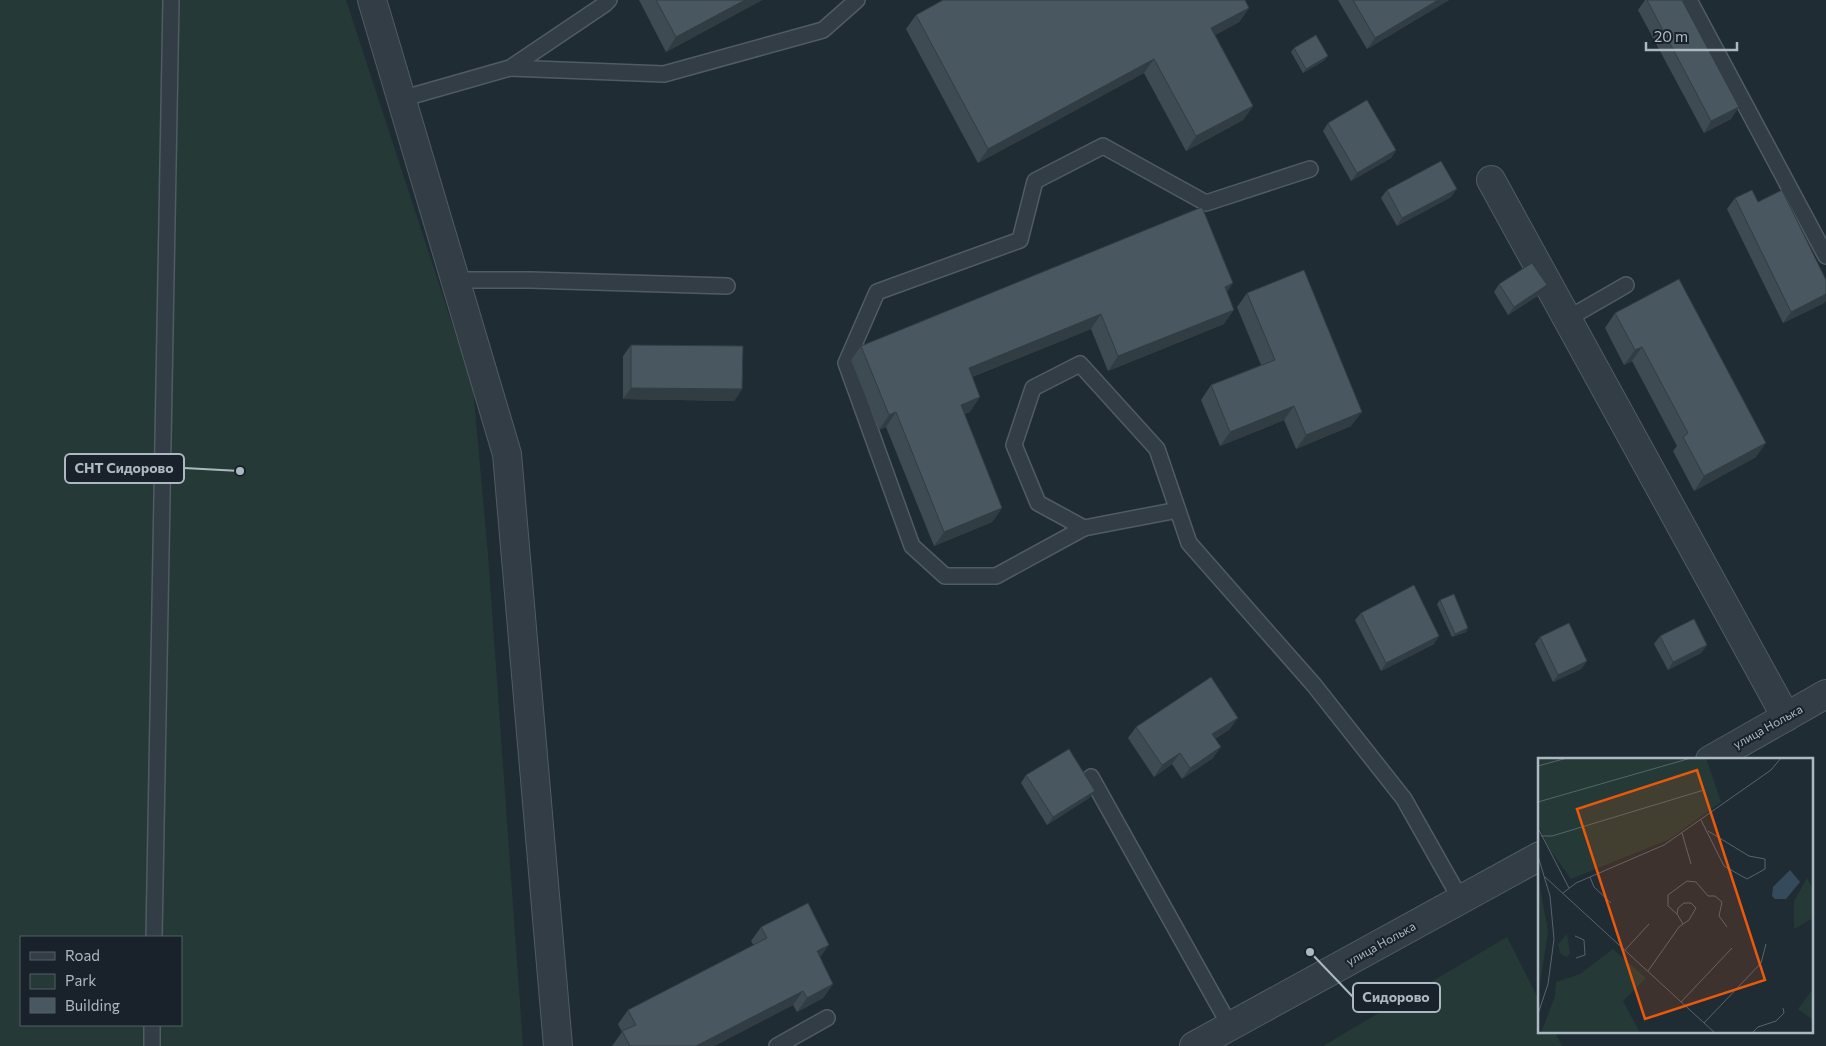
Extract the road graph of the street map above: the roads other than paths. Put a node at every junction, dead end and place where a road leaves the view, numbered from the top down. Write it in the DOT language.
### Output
graph roads {
  1 [pos="171,0"];
  2 [pos="372,0"];
  3 [pos="609,0"];
  4 [pos="857,0"];
  5 [pos="1689,0"];
  6 [pos="510,68"];
  7 [pos="401,99"];
  8 [pos="1310,169"];
  9 [pos="1491,180"];
  10 [pos="1826,256"];
  11 [pos="455,280"];
  12 [pos="1626,285"];
  13 [pos="727,286"];
  14 [pos="1567,318"];
  15 [pos="1178,510"];
  16 [pos="1084,528"];
  17 [pos="1826,694"];
  18 [pos="1786,716"];
  19 [pos="1713,758"];
  20 [pos="1091,777"];
  21 [pos="1538,857"];
  22 [pos="1461,900"];
  23 [pos="154,936"];
  24 [pos="827,1018"];
  25 [pos="152,1026"];
  26 [pos="1230,1026"];
  27 [pos="152,1046"];
  28 [pos="558,1046"];
  29 [pos="777,1046"];
  30 [pos="1194,1046"];
  1 -- 23 [label="lane"];
  2 -- 7 [label="street"];
  3 -- 6 [label="lane"];
  4 -- 6 [label="lane"];
  5 -- 10 [label="lane"];
  6 -- 7 [label="lane"];
  7 -- 11 [label="street"];
  8 -- 16 [label="lane"];
  9 -- 14 [label="street"];
  11 -- 13 [label="lane"];
  11 -- 28 [label="street"];
  12 -- 14 [label="lane"];
  14 -- 18 [label="street"];
  15 -- 16 [label="lane"];
  15 -- 16 [label="lane"];
  15 -- 22 [label="lane"];
  17 -- 18 [label="street, улица Нолька"];
  18 -- 19 [label="street, улица Нолька"];
  20 -- 26 [label="lane"];
  21 -- 22 [label="street, улица Нолька"];
  22 -- 26 [label="street, улица Нолька"];
  24 -- 29 [label="lane"];
  25 -- 27 [label="lane"];
  26 -- 30 [label="street, улица Нолька"];
}
